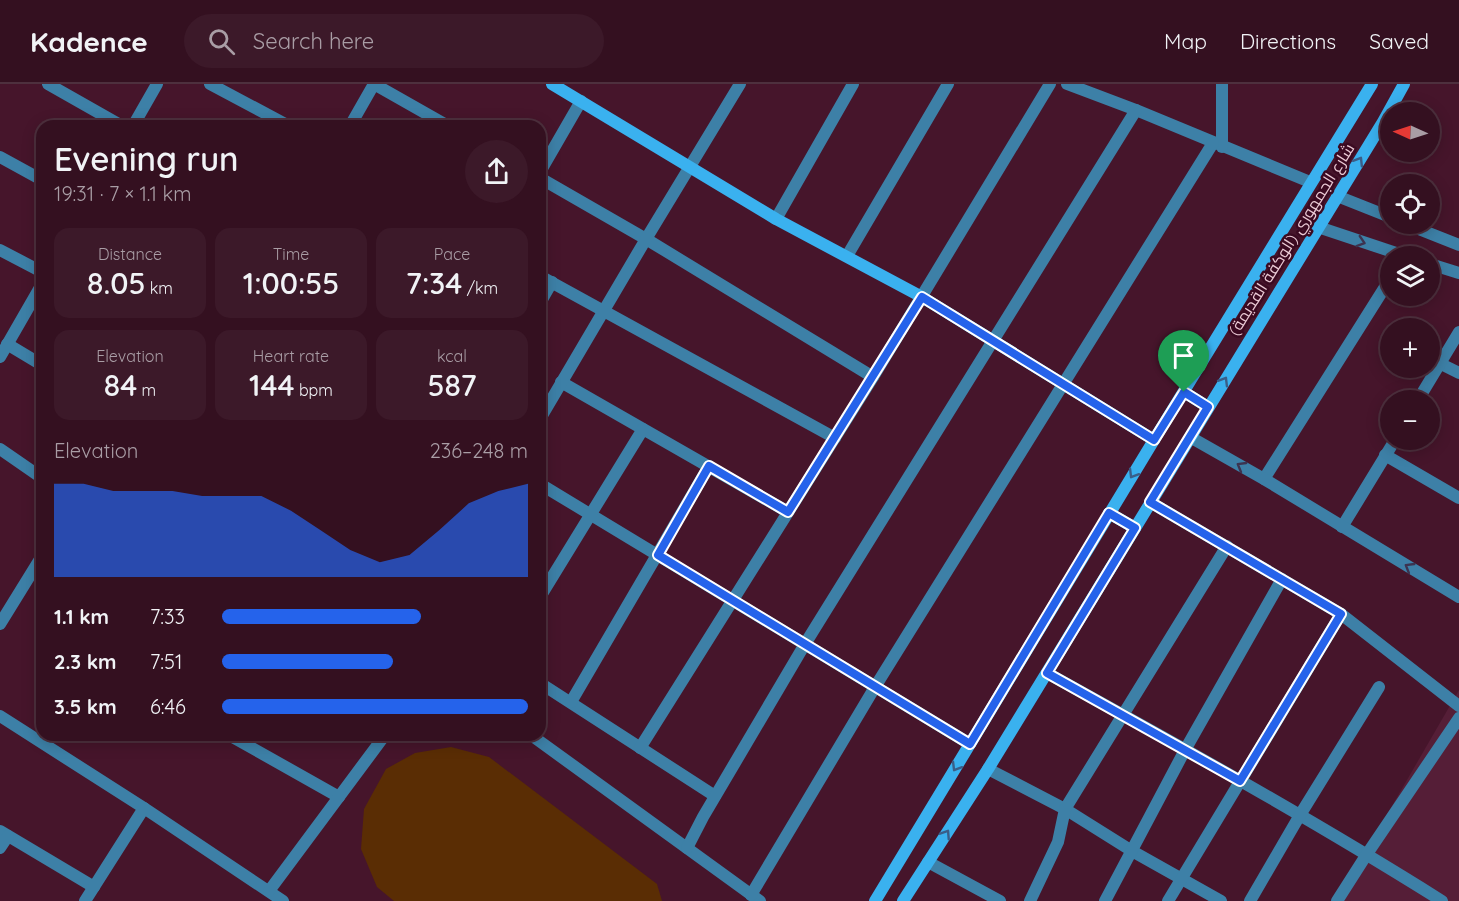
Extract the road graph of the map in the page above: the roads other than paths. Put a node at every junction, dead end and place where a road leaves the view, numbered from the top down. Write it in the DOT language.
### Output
graph roads {
  1 [pos="48,84"];
  2 [pos="157,84"];
  3 [pos="210,84"];
  4 [pos="374,84"];
  5 [pos="552,84"];
  6 [pos="740,84"];
  7 [pos="854,84"];
  8 [pos="948,84"];
  9 [pos="1050,84"];
  10 [pos="1067,84"];
  11 [pos="1222,84"];
  12 [pos="1372,84"];
  13 [pos="1404,84"];
  14 [pos="581,101"];
  15 [pos="1136,110"];
  16 [pos="111,120"];
  17 [pos="136,120"];
  18 [pos="278,120"];
  19 [pos="353,120"];
  20 [pos="437,120"];
  21 [pos="1218,145"];
  22 [pos="0,157"];
  23 [pos="546,162"];
  24 [pos="690,167"];
  25 [pos="36,177"];
  26 [pos="546,181"];
  27 [pos="1310,182"];
  28 [pos="1337,196"];
  29 [pos="1380,213"];
  30 [pos="776,219"];
  31 [pos="1318,227"];
  32 [pos="1431,234"];
  33 [pos="646,239"];
  34 [pos="1459,245"];
  35 [pos="1380,248"];
  36 [pos="0,250"];
  37 [pos="847,256"];
  38 [pos="1440,267"];
  39 [pos="36,269"];
  40 [pos="1459,273"];
  41 [pos="546,279"];
  42 [pos="552,282"];
  43 [pos="546,292"];
  44 [pos="36,294"];
  45 [pos="1380,295"];
  46 [pos="922,297"];
  47 [pos="603,311"];
  48 [pos="1459,332"];
  49 [pos="993,341"];
  50 [pos="2,353"];
  51 [pos="36,363"];
  52 [pos="1441,364"];
  53 [pos="1459,373"];
  54 [pos="873,377"];
  55 [pos="561,382"];
  56 [pos="1062,384"];
  57 [pos="1424,390"];
  58 [pos="1184,392"];
  59 [pos="1208,407"];
  60 [pos="546,408"];
  61 [pos="643,429"];
  62 [pos="1190,437"];
  63 [pos="835,438"];
  64 [pos="1154,440"];
  65 [pos="0,449"];
  66 [pos="1388,450"];
  67 [pos="1385,455"];
  68 [pos="709,466"];
  69 [pos="36,474"];
  70 [pos="1264,479"];
  71 [pos="546,488"];
  72 [pos="1459,498"];
  73 [pos="1150,502"];
  74 [pos="788,512"];
  75 [pos="1109,513"];
  76 [pos="591,514"];
  77 [pos="1341,527"];
  78 [pos="1135,528"];
  79 [pos="1227,546"];
  80 [pos="658,555"];
  81 [pos="36,566"];
  82 [pos="1282,579"];
  83 [pos="546,587"];
  84 [pos="1459,597"];
  85 [pos="733,600"];
  86 [pos="1341,614"];
  87 [pos="0,624"];
  88 [pos="805,644"];
  89 [pos="1047,673"];
  90 [pos="546,686"];
  91 [pos="875,687"];
  92 [pos="1379,687"];
  93 [pos="571,702"];
  94 [pos="1459,706"];
  95 [pos="1123,714"];
  96 [pos="0,716"];
  97 [pos="1459,718"];
  98 [pos="36,734"];
  99 [pos="49,741"];
  100 [pos="240,741"];
  101 [pos="381,741"];
  102 [pos="539,741"];
  103 [pos="970,744"];
  104 [pos="640,748"];
  105 [pos="1185,750"];
  106 [pos="988,769"];
  107 [pos="1240,781"];
  108 [pos="715,796"];
  109 [pos="339,797"];
  110 [pos="144,808"];
  111 [pos="1065,809"];
  112 [pos="1300,815"];
  113 [pos="4,833"];
  114 [pos="0,848"];
  115 [pos="687,848"];
  116 [pos="1132,851"];
  117 [pos="1367,854"];
  118 [pos="928,862"];
  119 [pos="1182,879"];
  120 [pos="94,887"];
  121 [pos="269,891"];
  122 [pos="755,898"];
  123 [pos="85,901"];
  124 [pos="283,901"];
  125 [pos="875,901"];
  126 [pos="903,901"];
  127 [pos="1000,901"];
  128 [pos="1030,901"];
  129 [pos="1105,901"];
  130 [pos="1168,901"];
  131 [pos="1221,901"];
  132 [pos="1250,901"];
  133 [pos="1337,901"];
  134 [pos="1442,901"];
  1 -- 16 [label="street"];
  2 -- 17 [label="street"];
  3 -- 18 [label="street"];
  4 -- 19 [label="street"];
  4 -- 20 [label="street"];
  5 -- 14 [label="main road"];
  6 -- 24 [label="street"];
  7 -- 30 [label="street"];
  8 -- 37 [label="street"];
  9 -- 46 [label="street"];
  10 -- 15 [label="street"];
  11 -- 21 [label="street"];
  12 -- 27 [label="main road, شارع الجمهوري (الوكفة القديمة)"];
  28 -- 13 [label="main road, شارع الجمهوري (الوكفة القديمة), one-way"];
  14 -- 23 [label="street"];
  14 -- 24 [label="main road"];
  15 -- 21 [label="street"];
  15 -- 49 [label="street"];
  21 -- 27 [label="street"];
  21 -- 56 [label="street"];
  22 -- 25 [label="street"];
  24 -- 30 [label="main road"];
  24 -- 33 [label="street"];
  26 -- 33 [label="street"];
  27 -- 58 [label="main road, شارع الجمهوري (الوكفة القديمة)"];
  28 -- 29 [label="street"];
  28 -- 31 [label="main road, شارع الجمهوري (الوكفة القديمة)"];
  30 -- 37 [label="main road"];
  31 -- 35 [label="street, one-way"];
  59 -- 31 [label="main road, شارع الجمهوري (الوكفة القديمة), one-way"];
  32 -- 34 [label="street"];
  33 -- 47 [label="street"];
  33 -- 54 [label="street"];
  36 -- 39 [label="street"];
  37 -- 46 [label="main road"];
  38 -- 40 [label="street"];
  41 -- 42 [label="street"];
  42 -- 43 [label="street"];
  42 -- 47 [label="street"];
  44 -- 50 [label="street"];
  45 -- 70 [label="street"];
  46 -- 49 [label="main road"];
  46 -- 54 [label="street"];
  47 -- 55 [label="street"];
  47 -- 63 [label="street"];
  48 -- 52 [label="street"];
  49 -- 56 [label="main road"];
  49 -- 88 [label="street"];
  50 -- 51 [label="street"];
  52 -- 53 [label="street"];
  52 -- 57 [label="street"];
  54 -- 63 [label="street"];
  55 -- 60 [label="street"];
  55 -- 61 [label="street"];
  56 -- 64 [label="main road"];
  56 -- 91 [label="street"];
  58 -- 59 [label="main road"];
  58 -- 64 [label="main road, شارع الجمهوري (الوكفة القديمة)"];
  59 -- 62 [label="main road, شارع الجمهوري (الوكفة القديمة)"];
  61 -- 68 [label="street"];
  61 -- 76 [label="street"];
  70 -- 62 [label="street, one-way"];
  62 -- 73 [label="main road, شارع الجمهوري (الوكفة القديمة)"];
  63 -- 74 [label="street"];
  64 -- 75 [label="main road, شارع الجمهوري (الوكفة القديمة), one-way"];
  65 -- 69 [label="street"];
  66 -- 67 [label="street"];
  67 -- 72 [label="street"];
  67 -- 77 [label="street"];
  68 -- 74 [label="street"];
  68 -- 80 [label="street"];
  70 -- 77 [label="street"];
  71 -- 76 [label="street"];
  73 -- 78 [label="main road, شارع الجمهوري (الوكفة القديمة)"];
  73 -- 79 [label="street"];
  74 -- 85 [label="street"];
  75 -- 78 [label="main road"];
  75 -- 103 [label="main road, شارع الجمهوري (الوكفة القديمة)"];
  76 -- 80 [label="street"];
  76 -- 83 [label="street"];
  84 -- 77 [label="street, one-way"];
  78 -- 89 [label="main road, شارع الجمهوري (الوكفة القديمة)"];
  79 -- 82 [label="street"];
  79 -- 95 [label="street"];
  80 -- 85 [label="street"];
  80 -- 93 [label="street"];
  81 -- 87 [label="street"];
  82 -- 86 [label="street"];
  82 -- 105 [label="street"];
  85 -- 88 [label="street"];
  85 -- 104 [label="street"];
  86 -- 94 [label="street"];
  86 -- 107 [label="street"];
  88 -- 91 [label="street"];
  88 -- 108 [label="street"];
  89 -- 95 [label="street"];
  89 -- 106 [label="main road, شارع الجمهوري (الوكفة القديمة)"];
  90 -- 93 [label="street"];
  91 -- 103 [label="street"];
  91 -- 122 [label="street"];
  92 -- 112 [label="street"];
  93 -- 104 [label="street"];
  95 -- 105 [label="street"];
  95 -- 111 [label="street"];
  96 -- 98 [label="street"];
  97 -- 117 [label="street"];
  99 -- 110 [label="street"];
  100 -- 109 [label="street"];
  101 -- 109 [label="street"];
  102 -- 115 [label="street"];
  103 -- 125 [label="main road, شارع الجمهوري (الوكفة القديمة), one-way"];
  104 -- 108 [label="street"];
  105 -- 107 [label="street"];
  105 -- 116 [label="street"];
  106 -- 111 [label="street"];
  118 -- 106 [label="main road, شارع الجمهوري (الوكفة القديمة), one-way"];
  107 -- 112 [label="street"];
  107 -- 119 [label="street"];
  108 -- 115 [label="street"];
  109 -- 121 [label="street"];
  110 -- 120 [label="street"];
  110 -- 121 [label="street"];
  111 -- 116 [label="street"];
  111 -- 128 [label="street"];
  112 -- 117 [label="street"];
  112 -- 132 [label="street"];
  113 -- 114 [label="street"];
  113 -- 120 [label="street"];
  115 -- 122 [label="street"];
  116 -- 119 [label="street"];
  116 -- 129 [label="street"];
  117 -- 133 [label="street"];
  117 -- 134 [label="street"];
  118 -- 126 [label="main road, شارع الجمهوري (الوكفة القديمة)"];
  118 -- 127 [label="street"];
  119 -- 130 [label="street"];
  119 -- 131 [label="street"];
  120 -- 123 [label="street"];
  121 -- 124 [label="street"];
}
